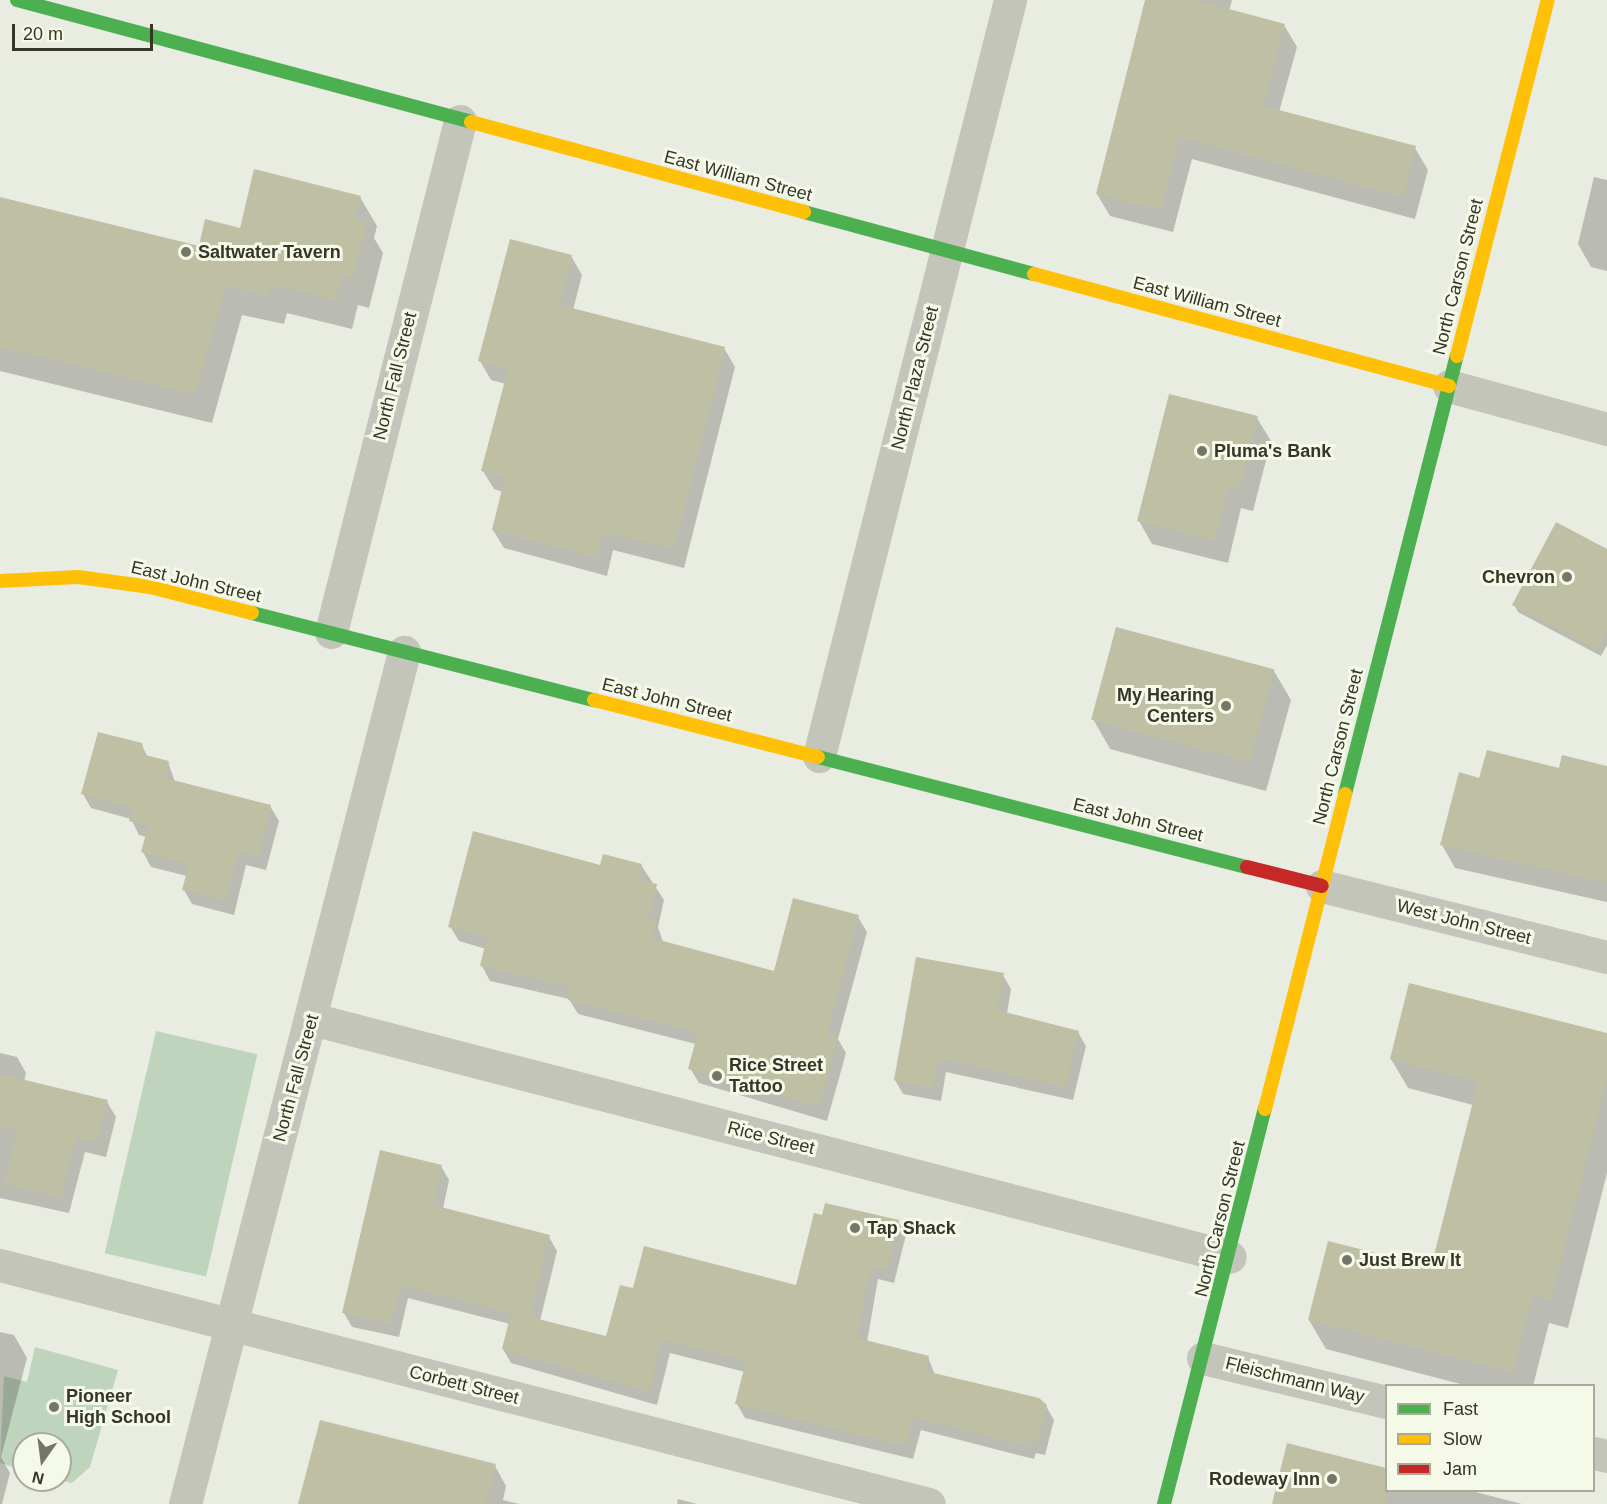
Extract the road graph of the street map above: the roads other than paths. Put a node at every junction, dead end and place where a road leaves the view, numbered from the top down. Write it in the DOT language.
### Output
graph roads {
  1 [pos="17,0"];
  2 [pos="1010,0"];
  3 [pos="1548,0"];
  4 [pos="460,121"];
  5 [pos="948,250"];
  6 [pos="1449,386"];
  7 [pos="1607,429"];
  8 [pos="0,581"];
  9 [pos="331,632"];
  10 [pos="404,652"];
  11 [pos="819,756"];
  12 [pos="1322,886"];
  13 [pos="1607,957"];
  14 [pos="312,1019"];
  15 [pos="1230,1257"];
  16 [pos="0,1265"];
  17 [pos="232,1325"];
  18 [pos="1203,1358"];
  19 [pos="1385,1402"];
  20 [pos="185,1504"];
  21 [pos="929,1504"];
  22 [pos="1164,1504"];
  1 -- 4 [label="main road, East William Street"];
  2 -- 5 [label="street, North Plaza Street"];
  3 -- 6 [label="main road, North Carson Street"];
  4 -- 5 [label="main road, East William Street"];
  4 -- 9 [label="street, North Fall Street"];
  5 -- 6 [label="main road, East William Street"];
  5 -- 11 [label="street, North Plaza Street"];
  6 -- 7 [label="street"];
  6 -- 12 [label="main road, North Carson Street"];
  8 -- 9 [label="main road, East John Street"];
  9 -- 10 [label="main road, East John Street"];
  10 -- 11 [label="main road, East John Street"];
  10 -- 14 [label="street, North Fall Street"];
  11 -- 12 [label="main road, East John Street"];
  12 -- 13 [label="street, West John Street"];
  12 -- 15 [label="main road, North Carson Street"];
  14 -- 15 [label="street, Rice Street"];
  14 -- 17 [label="street, North Fall Street"];
  15 -- 18 [label="main road, North Carson Street"];
  16 -- 17 [label="street, Corbett Street"];
  17 -- 20 [label="street, North Fall Street"];
  17 -- 21 [label="street, Corbett Street"];
  18 -- 19 [label="street, Fleischmann Way"];
  18 -- 22 [label="main road, North Carson Street"];
}
